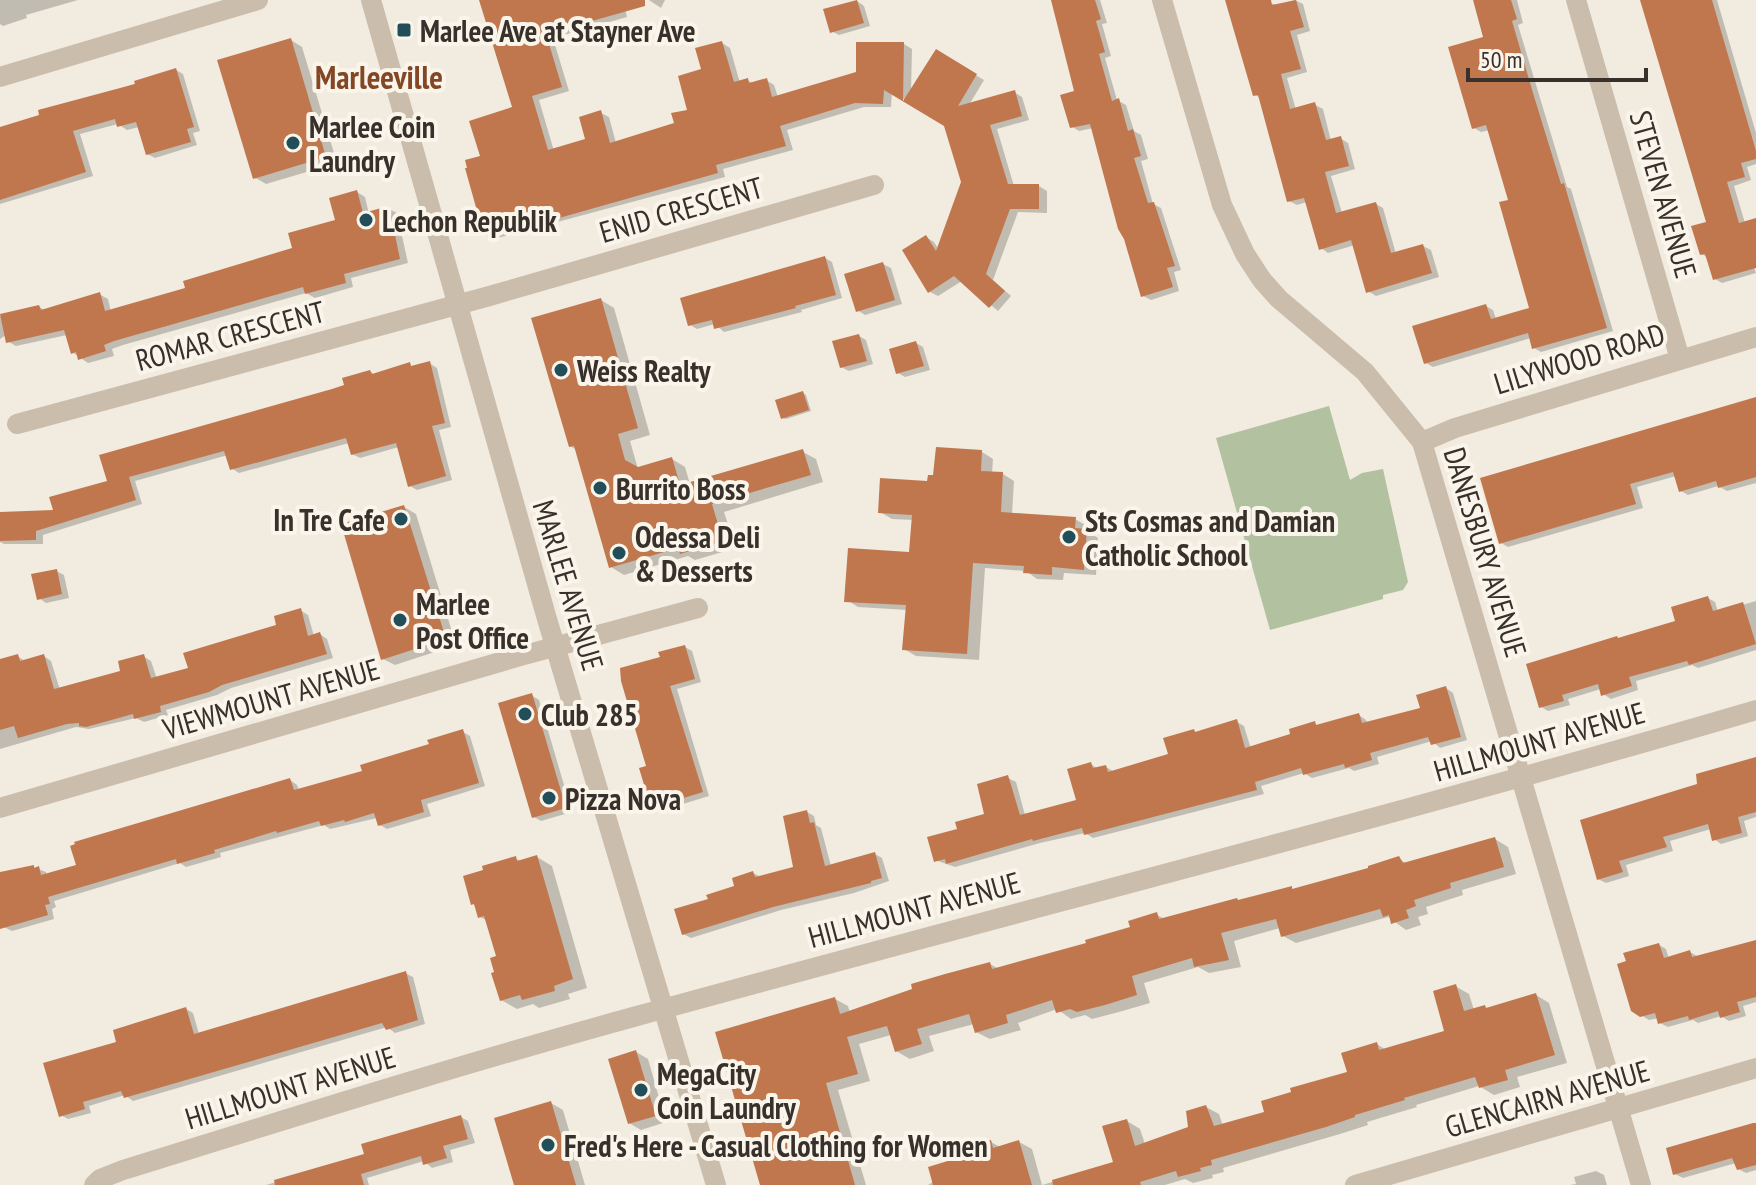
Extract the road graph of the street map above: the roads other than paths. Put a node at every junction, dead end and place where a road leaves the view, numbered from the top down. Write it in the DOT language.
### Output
graph roads {
  1 [pos="258,0"];
  2 [pos="371,0"];
  3 [pos="1162,0"];
  4 [pos="1576,0"];
  5 [pos="0,77"];
  6 [pos="874,185"];
  7 [pos="458,304"];
  8 [pos="1756,337"];
  9 [pos="1680,359"];
  10 [pos="17,424"];
  11 [pos="1422,442"];
  12 [pos="698,608"];
  13 [pos="555,646"];
  14 [pos="1756,710"];
  15 [pos="1523,779"];
  16 [pos="0,808"];
  17 [pos="663,1009"];
  18 [pos="1756,1068"];
  19 [pos="1618,1108"];
  20 [pos="94,1185"];
  21 [pos="716,1185"];
  22 [pos="1355,1185"];
  23 [pos="1641,1185"];
  1 -- 5 [label="street"];
  2 -- 7 [label="street, MARLEE AVENUE"];
  3 -- 11 [label="street, DANESBURY AVENUE"];
  4 -- 9 [label="street, STEVEN AVENUE"];
  6 -- 7 [label="street, ENID CRESCENT"];
  7 -- 10 [label="street, ROMAR CRESCENT"];
  7 -- 13 [label="street, MARLEE AVENUE"];
  8 -- 9 [label="street, LILYWOOD ROAD"];
  9 -- 11 [label="street, LILYWOOD ROAD"];
  11 -- 15 [label="street, DANESBURY AVENUE"];
  12 -- 13 [label="street, VIEWMOUNT AVENUE"];
  13 -- 16 [label="street, VIEWMOUNT AVENUE"];
  13 -- 17 [label="street, MARLEE AVENUE"];
  14 -- 15 [label="street, HILLMOUNT AVENUE"];
  15 -- 17 [label="street, HILLMOUNT AVENUE"];
  15 -- 19 [label="street, DANESBURY AVENUE"];
  17 -- 20 [label="street, HILLMOUNT AVENUE"];
  17 -- 21 [label="street, MARLEE AVENUE"];
  18 -- 19 [label="street, GLENCAIRN AVENUE"];
  19 -- 22 [label="street, GLENCAIRN AVENUE"];
  19 -- 23 [label="street, DANESBURY AVENUE"];
}
